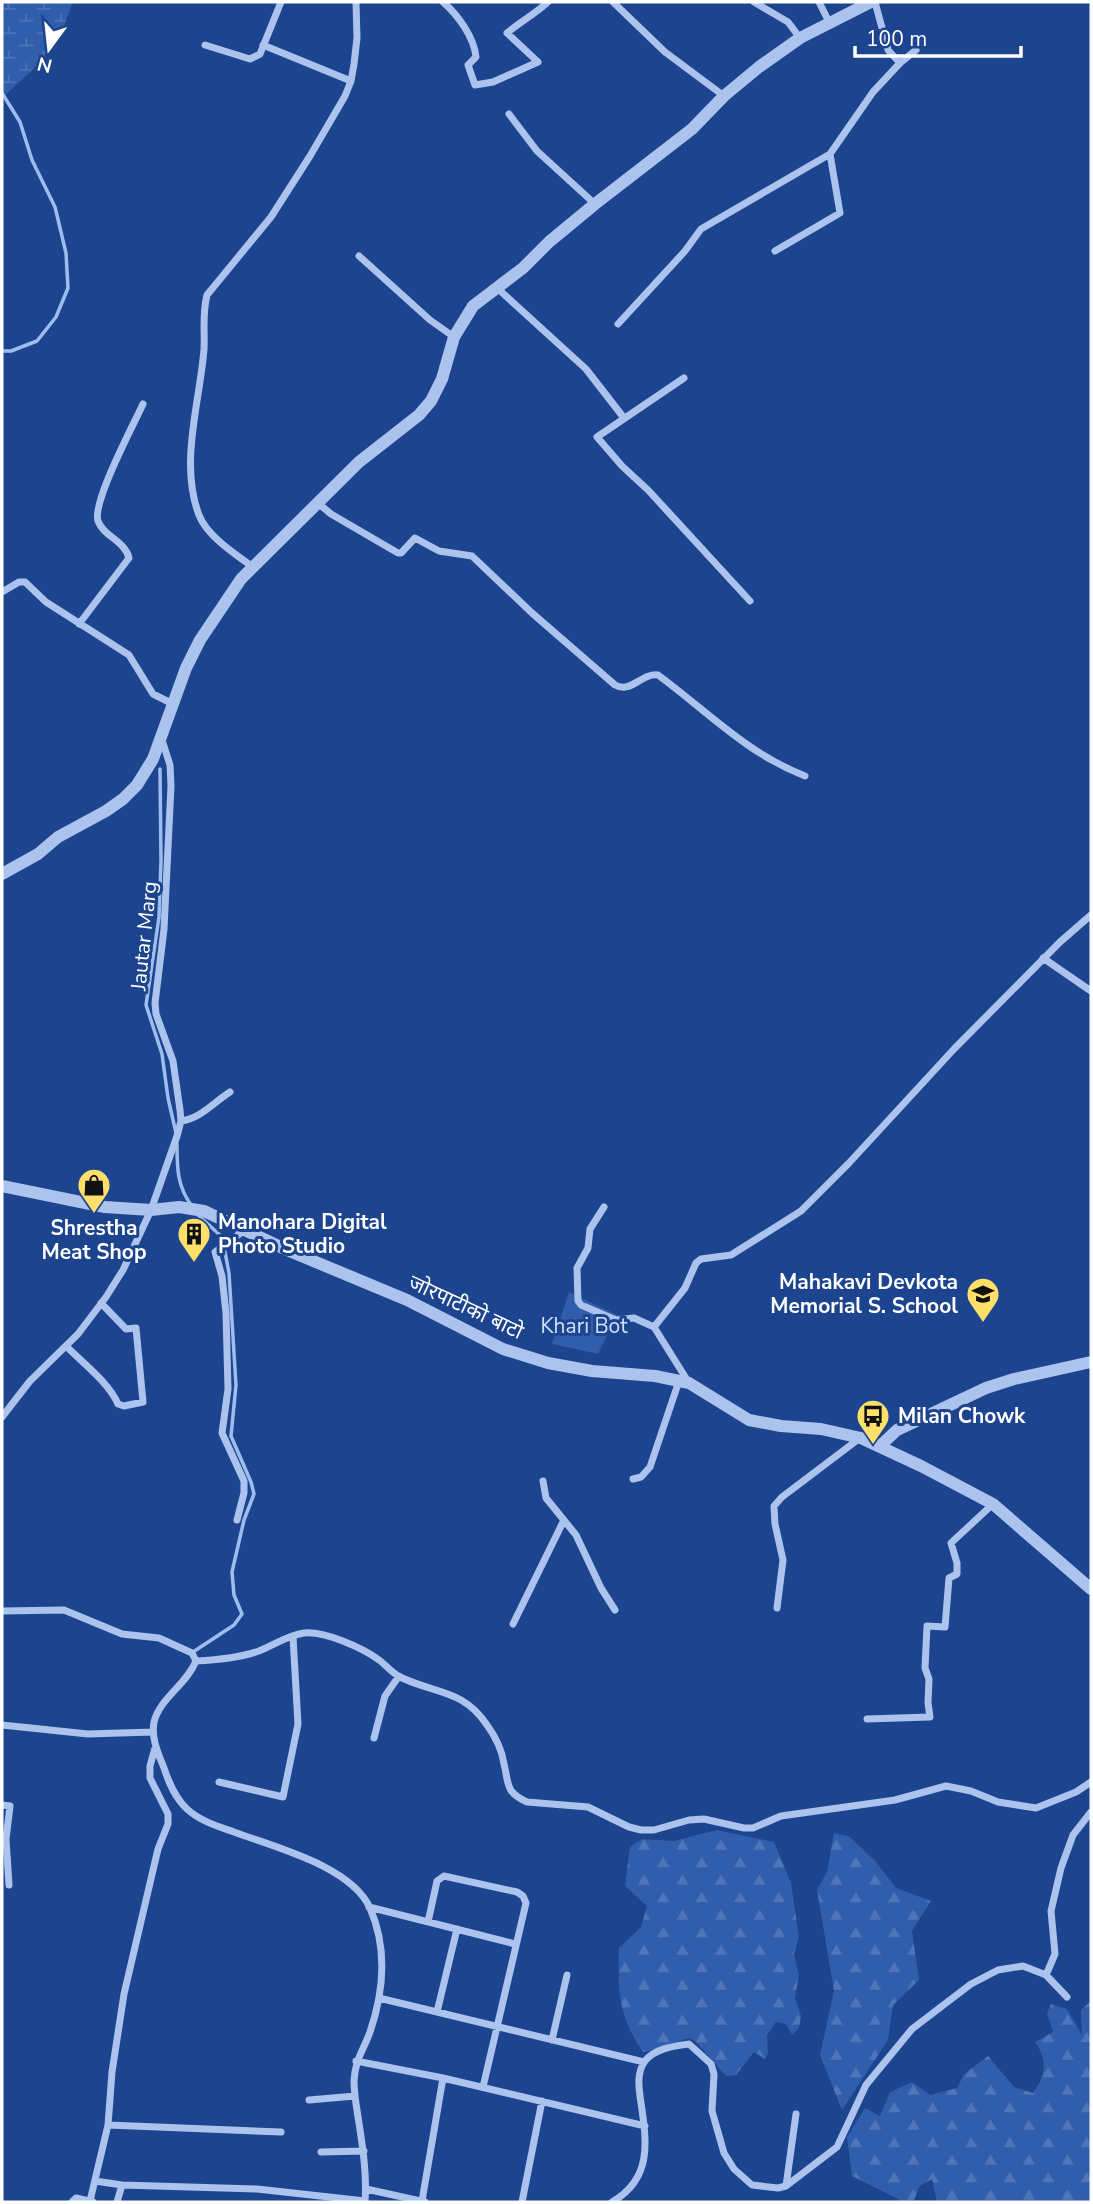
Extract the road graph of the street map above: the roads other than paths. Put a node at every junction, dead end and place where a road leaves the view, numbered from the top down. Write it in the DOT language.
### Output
graph roads {
  1 [pos="281,2"];
  2 [pos="356,2"];
  3 [pos="444,2"];
  4 [pos="548,2"];
  5 [pos="612,2"];
  6 [pos="754,2"];
  7 [pos="819,2"];
  8 [pos="873,2"];
  9 [pos="829,22"];
  10 [pos="800,38"];
  11 [pos="205,45"];
  12 [pos="263,45"];
  13 [pos="916,50"];
  14 [pos="900,63"];
  15 [pos="351,81"];
  16 [pos="724,96"];
  17 [pos="509,114"];
  18 [pos="830,154"];
  19 [pos="595,204"];
  20 [pos="775,251"];
  21 [pos="359,256"];
  22 [pos="497,288"];
  23 [pos="618,324"];
  24 [pos="453,337"];
  25 [pos="684,378"];
  26 [pos="143,404"];
  27 [pos="624,418"];
  28 [pos="319,504"];
  29 [pos="253,567"];
  30 [pos="2,592"];
  31 [pos="750,601"];
  32 [pos="79,624"];
  33 [pos="171,703"];
  34 [pos="160,737"];
  35 [pos="805,776"];
  36 [pos="2,874"];
  37 [pos="1091,915"];
  38 [pos="1043,958"];
  39 [pos="1091,991"];
  40 [pos="230,1092"];
  41 [pos="181,1121"];
  42 [pos="2,1186"];
  43 [pos="604,1207"];
  44 [pos="150,1210"];
  45 [pos="246,1229"];
  46 [pos="101,1303"];
  47 [pos="654,1327"];
  48 [pos="66,1346"];
  49 [pos="1091,1362"];
  50 [pos="684,1382"];
  51 [pos="2,1417"];
  52 [pos="861,1438"];
  53 [pos="880,1446"];
  54 [pos="633,1479"];
  55 [pos="542,1481"];
  56 [pos="993,1504"];
  57 [pos="237,1520"];
  58 [pos="564,1522"];
  59 [pos="1091,1589"];
  60 [pos="777,1608"];
  61 [pos="615,1610"];
  62 [pos="2,1611"];
  63 [pos="513,1624"];
  64 [pos="293,1637"];
  65 [pos="196,1661"];
  66 [pos="398,1676"];
  67 [pos="867,1719"];
  68 [pos="2,1725"];
  69 [pos="153,1732"];
  70 [pos="374,1738"];
  71 [pos="156,1746"];
  72 [pos="219,1782"];
  73 [pos="1091,1783"];
  74 [pos="2,1805"];
  75 [pos="1091,1812"];
  76 [pos="9,1885"];
  77 [pos="369,1907"];
  78 [pos="428,1922"];
  79 [pos="457,1929"];
  80 [pos="515,1944"];
  81 [pos="567,1975"];
  82 [pos="1046,1975"];
  83 [pos="1067,1997"];
  84 [pos="379,1998"];
  85 [pos="437,2012"];
  86 [pos="497,2027"];
  87 [pos="552,2040"];
  88 [pos="356,2061"];
  89 [pos="645,2062"];
  90 [pos="443,2078"];
  91 [pos="483,2087"];
  92 [pos="355,2096"];
  93 [pos="309,2100"];
  94 [pos="542,2101"];
  95 [pos="796,2113"];
  96 [pos="108,2125"];
  97 [pos="645,2126"];
  98 [pos="281,2132"];
  99 [pos="364,2151"];
  100 [pos="321,2152"];
  101 [pos="96,2182"];
  102 [pos="122,2185"];
  103 [pos="786,2186"];
  104 [pos="366,2189"];
  105 [pos="365,2201"];
  106 [pos="72,2202"];
  107 [pos="92,2202"];
  108 [pos="117,2202"];
  109 [pos="424,2202"];
  110 [pos="522,2202"];
  111 [pos="612,2202"];
  1 -- 12 [label="street"];
  2 -- 15 [label="street"];
  3 -- 4 [label="street"];
  5 -- 16 [label="street"];
  6 -- 10 [label="street"];
  7 -- 9 [label="street"];
  8 -- 9 [label="street"];
  8 -- 14 [label="street"];
  9 -- 10 [label="street"];
  10 -- 16 [label="street"];
  11 -- 12 [label="street"];
  12 -- 15 [label="street"];
  13 -- 14 [label="street"];
  14 -- 18 [label="street"];
  15 -- 29 [label="street"];
  16 -- 19 [label="street"];
  17 -- 19 [label="street"];
  18 -- 20 [label="street"];
  18 -- 23 [label="street"];
  19 -- 22 [label="street"];
  21 -- 24 [label="street"];
  22 -- 24 [label="street"];
  22 -- 27 [label="street"];
  24 -- 28 [label="street"];
  25 -- 27 [label="street"];
  26 -- 32 [label="street"];
  27 -- 31 [label="street"];
  28 -- 29 [label="street"];
  28 -- 35 [label="street"];
  29 -- 33 [label="street"];
  30 -- 32 [label="street"];
  32 -- 33 [label="street"];
  33 -- 34 [label="street"];
  34 -- 36 [label="street"];
  34 -- 41 [label="street, Jautar Marg"];
  37 -- 38 [label="street"];
  38 -- 39 [label="street"];
  38 -- 47 [label="street"];
  40 -- 41 [label="street"];
  41 -- 44 [label="street, Jautar Marg"];
  42 -- 44 [label="street, जोरपाटीको बाटो"];
  43 -- 47 [label="street"];
  44 -- 45 [label="street, जोरपाटीको बाटो"];
  44 -- 46 [label="street, Jautar Marg"];
  45 -- 50 [label="street, जोरपाटीको बाटो"];
  45 -- 57 [label="street"];
  46 -- 48 [label="street, Jautar Marg"];
  46 -- 48 [label="street"];
  47 -- 50 [label="street"];
  48 -- 51 [label="street, Jautar Marg"];
  49 -- 53 [label="street"];
  50 -- 52 [label="street, जोरपाटीको बाटो"];
  50 -- 54 [label="street"];
  52 -- 53 [label="street, जोरपाटीको बाटो"];
  52 -- 60 [label="street"];
  53 -- 56 [label="street, जोरपाटीको बाटो"];
  55 -- 58 [label="street"];
  56 -- 59 [label="street, जोरपाटीको बाटो"];
  56 -- 67 [label="street"];
  58 -- 61 [label="street"];
  58 -- 63 [label="street"];
  62 -- 65 [label="street"];
  64 -- 65 [label="street"];
  64 -- 66 [label="street"];
  64 -- 72 [label="street"];
  65 -- 69 [label="street"];
  66 -- 70 [label="street"];
  66 -- 73 [label="street"];
  68 -- 69 [label="street"];
  69 -- 71 [label="street"];
  71 -- 77 [label="street"];
  71 -- 96 [label="street"];
  74 -- 76 [label="street"];
  75 -- 82 [label="street"];
  77 -- 78 [label="street"];
  77 -- 84 [label="street"];
  78 -- 79 [label="street"];
  78 -- 80 [label="street"];
  79 -- 80 [label="street"];
  79 -- 85 [label="street"];
  80 -- 86 [label="street"];
  81 -- 87 [label="street"];
  82 -- 83 [label="street"];
  82 -- 103 [label="street"];
  84 -- 85 [label="street"];
  84 -- 88 [label="street"];
  85 -- 86 [label="street"];
  86 -- 87 [label="street"];
  86 -- 91 [label="street"];
  87 -- 89 [label="street"];
  88 -- 90 [label="street"];
  88 -- 92 [label="street"];
  89 -- 97 [label="street"];
  89 -- 103 [label="street"];
  90 -- 91 [label="street"];
  90 -- 109 [label="street"];
  91 -- 94 [label="street"];
  92 -- 93 [label="street"];
  92 -- 99 [label="street"];
  94 -- 97 [label="street"];
  94 -- 110 [label="street"];
  95 -- 103 [label="street"];
  96 -- 98 [label="street"];
  96 -- 101 [label="street"];
  97 -- 111 [label="street"];
  99 -- 100 [label="street"];
  99 -- 104 [label="street"];
  101 -- 102 [label="street"];
  101 -- 107 [label="street"];
  102 -- 105 [label="street"];
  102 -- 108 [label="street"];
  104 -- 105 [label="street"];
  104 -- 109 [label="street"];
  106 -- 107 [label="street"];
}
